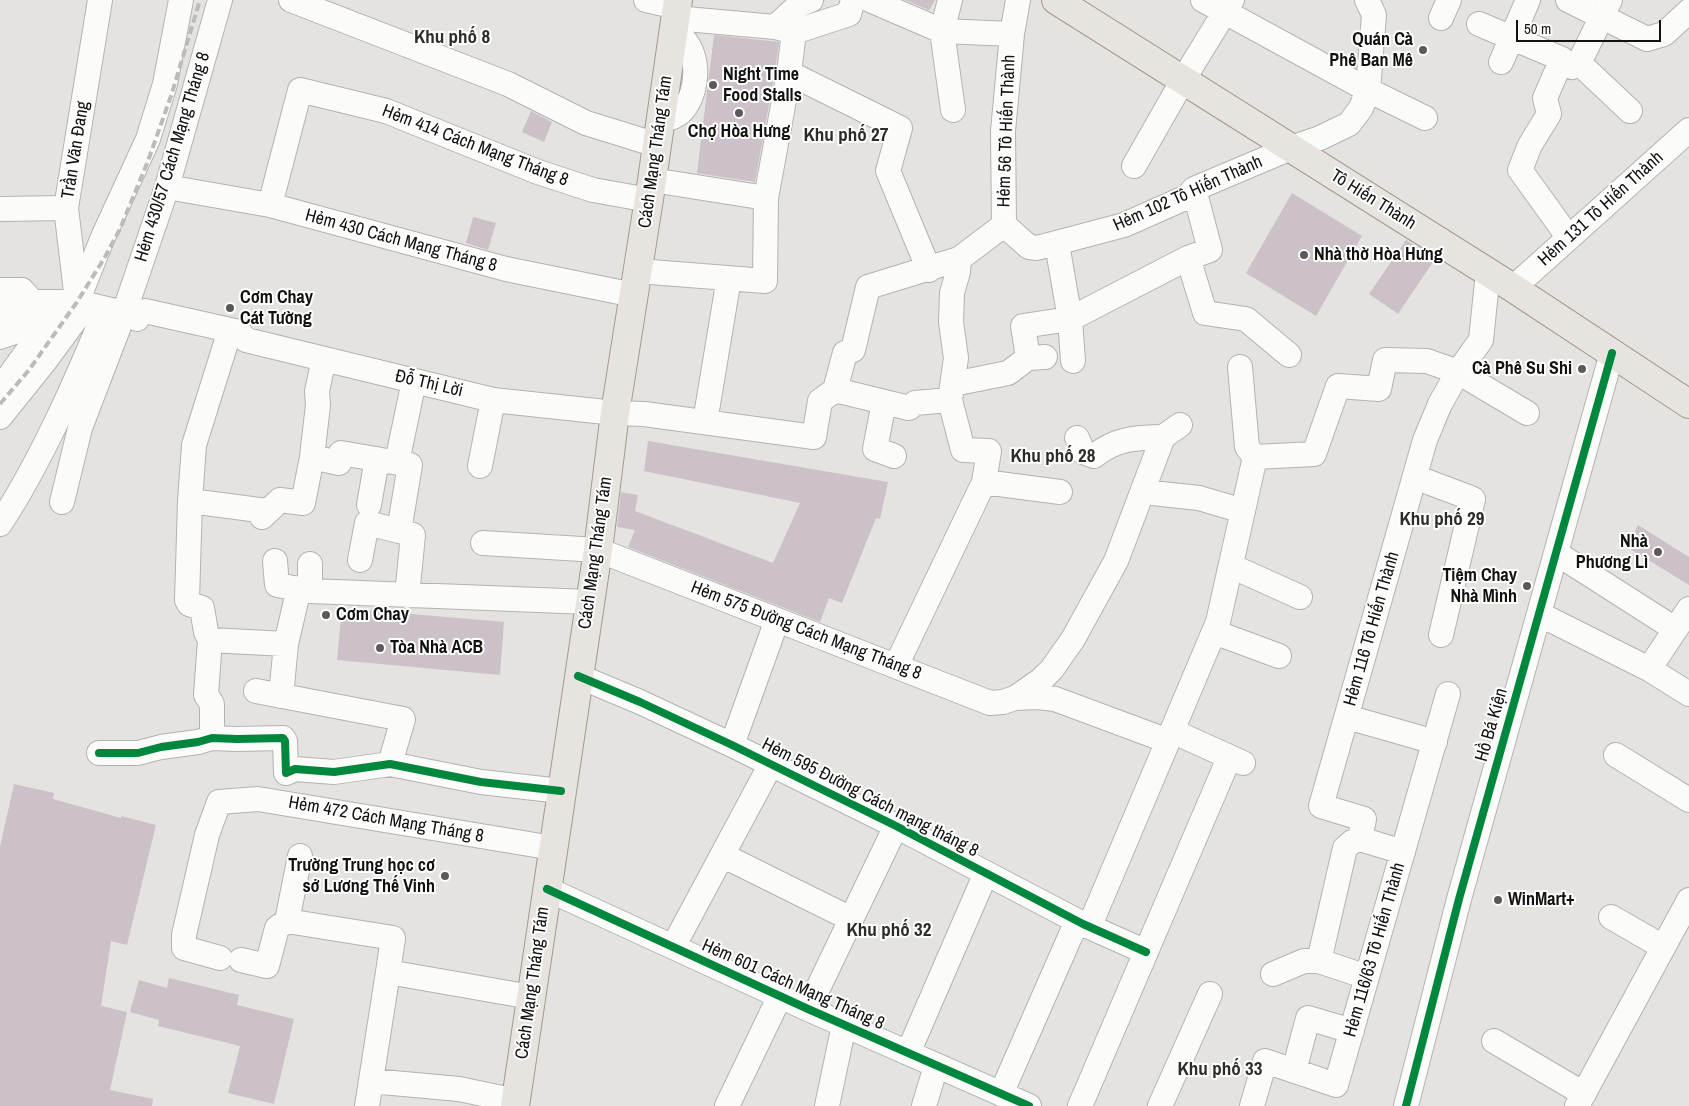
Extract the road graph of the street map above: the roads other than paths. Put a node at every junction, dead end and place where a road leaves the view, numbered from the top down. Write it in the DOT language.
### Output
graph roads {
  1 [pos="100,0"];
  2 [pos="181,0"];
  3 [pos="220,0"];
  4 [pos="290,0"];
  5 [pos="646,0"];
  6 [pos="811,0"];
  7 [pos="853,0"];
  8 [pos="870,0"];
  9 [pos="950,0"];
  10 [pos="1018,0"];
  11 [pos="1056,0"];
  12 [pos="1203,0"];
  13 [pos="1367,0"];
  14 [pos="1528,0"];
  15 [pos="1568,0"];
  16 [pos="1228,6"];
  17 [pos="1606,8"];
  18 [pos="1688,13"];
  19 [pos="676,14"];
  20 [pos="1479,24"];
  21 [pos="785,30"];
  22 [pos="942,31"];
  23 [pos="1012,34"];
  24 [pos="1512,37"];
  25 [pos="1571,61"];
  26 [pos="1501,62"];
  27 [pos="789,74"];
  28 [pos="1183,80"];
  29 [pos="1368,90"];
  30 [pos="953,110"];
  31 [pos="1630,111"];
  32 [pos="1425,118"];
  33 [pos="1689,130"];
  34 [pos="659,133"];
  35 [pos="1291,148"];
  36 [pos="1134,166"];
  37 [pos="167,187"];
  38 [pos="651,190"];
  39 [pos="1194,190"];
  40 [pos="766,198"];
  41 [pos="270,206"];
  42 [pos="66,208"];
  43 [pos="0,209"];
  44 [pos="1004,225"];
  45 [pos="1569,238"];
  46 [pos="1056,244"];
  47 [pos="1188,258"];
  48 [pos="959,259"];
  49 [pos="929,270"];
  50 [pos="1488,272"];
  51 [pos="729,278"];
  52 [pos="636,283"];
  53 [pos="1513,288"];
  54 [pos="0,290"];
  55 [pos="34,302"];
  56 [pos="91,309"];
  57 [pos="0,313"];
  58 [pos="1070,319"];
  59 [pos="0,337"];
  60 [pos="236,342"];
  61 [pos="1612,353"];
  62 [pos="1289,355"];
  63 [pos="324,359"];
  64 [pos="1073,361"];
  65 [pos="1240,367"];
  66 [pos="1458,372"];
  67 [pos="414,381"];
  68 [pos="0,388"];
  69 [pos="834,390"];
  70 [pos="951,392"];
  71 [pos="493,400"];
  72 [pos="884,402"];
  73 [pos="1689,404"];
  74 [pos="615,412"];
  75 [pos="1527,413"];
  76 [pos="0,418"];
  77 [pos="705,422"];
  78 [pos="1077,438"];
  79 [pos="894,456"];
  80 [pos="312,457"];
  81 [pos="1255,458"];
  82 [pos="387,461"];
  83 [pos="480,466"];
  84 [pos="1415,477"];
  85 [pos="984,482"];
  86 [pos="1060,492"];
  87 [pos="1143,492"];
  88 [pos="190,501"];
  89 [pos="62,502"];
  90 [pos="369,505"];
  91 [pos="1243,511"];
  92 [pos="0,524"];
  93 [pos="399,532"];
  94 [pos="483,543"];
  95 [pos="598,550"];
  96 [pos="1556,553"];
  97 [pos="360,560"];
  98 [pos="275,561"];
  99 [pos="310,564"];
  100 [pos="1231,566"];
  101 [pos="305,590"];
  102 [pos="408,596"];
  103 [pos="1300,597"];
  104 [pos="589,602"];
  105 [pos="1539,614"];
  106 [pos="1685,616"];
  107 [pos="777,620"];
  108 [pos="1214,632"];
  109 [pos="1441,635"];
  110 [pos="210,640"];
  111 [pos="286,644"];
  112 [pos="1279,656"];
  113 [pos="896,666"];
  114 [pos="1649,669"];
  115 [pos="578,676"];
  116 [pos="256,691"];
  117 [pos="1448,694"];
  118 [pos="1689,694"];
  119 [pos="281,696"];
  120 [pos="1015,698"];
  121 [pos="1347,717"];
  122 [pos="1170,736"];
  123 [pos="212,738"];
  124 [pos="1435,742"];
  125 [pos="732,744"];
  126 [pos="99,753"];
  127 [pos="1616,754"];
  128 [pos="390,764"];
  129 [pos="771,764"];
  130 [pos="561,791"];
  131 [pos="1689,800"];
  132 [pos="896,826"];
  133 [pos="1362,829"];
  134 [pos="552,848"];
  135 [pos="1403,852"];
  136 [pos="722,855"];
  137 [pos="300,856"];
  138 [pos="986,873"];
  139 [pos="547,889"];
  140 [pos="1689,900"];
  141 [pos="1611,917"];
  142 [pos="851,919"];
  143 [pos="287,921"];
  144 [pos="1083,924"];
  145 [pos="673,947"];
  146 [pos="1664,947"];
  147 [pos="1146,952"];
  148 [pos="1319,960"];
  149 [pos="388,972"];
  150 [pos="1273,974"];
  151 [pos="1367,977"];
  152 [pos="1210,994"];
  153 [pos="780,996"];
  154 [pos="531,997"];
  155 [pos="808,1010"];
  156 [pos="844,1025"];
  157 [pos="1352,1031"];
  158 [pos="1494,1041"];
  159 [pos="908,1053"];
  160 [pos="936,1066"];
  161 [pos="1294,1071"];
  162 [pos="371,1081"];
  163 [pos="1001,1094"];
  164 [pos="1581,1100"];
  165 [pos="516,1104"];
  166 [pos="367,1106"];
  167 [pos="727,1106"];
  168 [pos="827,1106"];
  169 [pos="924,1106"];
  170 [pos="1029,1106"];
  171 [pos="1080,1106"];
  172 [pos="1160,1106"];
  173 [pos="1252,1106"];
  174 [pos="1406,1106"];
  1 -- 42 [label="street, Trần Văn Ðang"];
  2 -- 56 [label="street"];
  3 -- 37 [label="street, Hẻm 430/57 Cách Mạng Tháng 8"];
  4 -- 34 [label="street"];
  5 -- 19 [label="street"];
  6 -- 21 [label="street"];
  7 -- 21 [label="street"];
  8 -- 22 [label="street"];
  9 -- 22 [label="street"];
  10 -- 23 [label="street, Hẻm 56 Tô Hiến Thành"];
  11 -- 28 [label="main road, Tô Hiến Thành"];
  12 -- 16 [label="street"];
  13 -- 29 [label="street, Hẻm 102 Tô Hiến Thành"];
  14 -- 24 [label="street"];
  15 -- 17 [label="street"];
  16 -- 28 [label="street"];
  16 -- 29 [label="street"];
  17 -- 18 [label="street"];
  17 -- 25 [label="street"];
  19 -- 21 [label="street"];
  19 -- 34 [label="main road, Cách Mạng Tháng Tám"];
  20 -- 24 [label="street"];
  21 -- 27 [label="street"];
  22 -- 23 [label="street"];
  22 -- 30 [label="street"];
  23 -- 44 [label="street, Hẻm 56 Tô Hiến Thành"];
  24 -- 25 [label="street"];
  24 -- 26 [label="street"];
  25 -- 31 [label="street"];
  25 -- 45 [label="street"];
  27 -- 40 [label="street"];
  27 -- 49 [label="street"];
  28 -- 35 [label="main road, Tô Hiến Thành"];
  28 -- 36 [label="street"];
  29 -- 32 [label="street"];
  29 -- 35 [label="street, Hẻm 102 Tô Hiến Thành"];
  33 -- 45 [label="street, Hẻm 131 Tô Hiến Thành"];
  34 -- 38 [label="main road, Cách Mạng Tháng Tám"];
  35 -- 39 [label="street, Hẻm 102 Tô Hiến Thành"];
  35 -- 50 [label="main road, Tô Hiến Thành"];
  37 -- 41 [label="street, Hẻm 430 Cách Mạng Tháng 8"];
  37 -- 56 [label="street, Hẻm 430/57 Cách Mạng Tháng 8"];
  38 -- 40 [label="street, Hẻm 414 Cách Mạng Tháng 8"];
  38 -- 41 [label="street, Hẻm 414 Cách Mạng Tháng 8"];
  38 -- 52 [label="main road, Cách Mạng Tháng Tám"];
  39 -- 46 [label="street, Hẻm 102 Tô Hiến Thành"];
  39 -- 47 [label="street"];
  40 -- 51 [label="street, Hẻm 430 Cách Mạng Tháng 8"];
  41 -- 52 [label="street, Hẻm 430 Cách Mạng Tháng 8"];
  42 -- 43 [label="street"];
  42 -- 56 [label="street, Trần Văn Ðang"];
  44 -- 46 [label="street, Hẻm 102 Tô Hiến Thành"];
  44 -- 48 [label="street, Hẻm 56 Tô Hiến Thành"];
  45 -- 53 [label="street, Hẻm 131 Tô Hiến Thành"];
  46 -- 58 [label="street"];
  47 -- 58 [label="street"];
  47 -- 62 [label="street"];
  48 -- 49 [label="street, Hẻm 56 Tô Hiến Thành"];
  48 -- 70 [label="street"];
  49 -- 69 [label="street, Hẻm 56 Tô Hiến Thành"];
  50 -- 53 [label="main road, Tô Hiến Thành"];
  50 -- 66 [label="street, Hẻm 116 Tô Hiến Thành"];
  51 -- 52 [label="street, Hẻm 430 Cách Mạng Tháng 8"];
  51 -- 77 [label="street"];
  52 -- 74 [label="main road, Cách Mạng Tháng Tám"];
  53 -- 61 [label="main road, Tô Hiến Thành"];
  54 -- 55 [label="street"];
  55 -- 56 [label="street, Đỗ Thị Lời"];
  55 -- 57 [label="street, Đỗ Thị Lời"];
  56 -- 59 [label="street"];
  56 -- 60 [label="street, Đỗ Thị Lời"];
  56 -- 68 [label="street"];
  56 -- 76 [label="street"];
  56 -- 89 [label="street"];
  56 -- 92 [label="street"];
  58 -- 64 [label="street"];
  58 -- 70 [label="street"];
  60 -- 63 [label="street, Đỗ Thị Lời"];
  60 -- 88 [label="street"];
  61 -- 73 [label="main road, Tô Hiến Thành"];
  61 -- 96 [label="street, Hồ Bá Kiện"];
  63 -- 67 [label="street, Đỗ Thị Lời"];
  63 -- 80 [label="street"];
  65 -- 81 [label="street"];
  66 -- 75 [label="street"];
  66 -- 81 [label="street"];
  66 -- 84 [label="street, Hẻm 116 Tô Hiến Thành"];
  67 -- 71 [label="street, Đỗ Thị Lời"];
  67 -- 82 [label="street"];
  69 -- 72 [label="street"];
  69 -- 77 [label="street, Đỗ Thị Lời"];
  70 -- 72 [label="street"];
  70 -- 85 [label="street"];
  71 -- 74 [label="street, Đỗ Thị Lời"];
  71 -- 83 [label="street"];
  72 -- 79 [label="street"];
  74 -- 77 [label="street, Đỗ Thị Lời"];
  74 -- 95 [label="main road, Cách Mạng Tháng Tám"];
  78 -- 87 [label="street"];
  80 -- 82 [label="street"];
  80 -- 88 [label="street"];
  81 -- 91 [label="street"];
  82 -- 90 [label="street"];
  82 -- 93 [label="street"];
  84 -- 109 [label="street"];
  84 -- 121 [label="street, Hẻm 116 Tô Hiến Thành"];
  85 -- 86 [label="street"];
  85 -- 113 [label="street"];
  87 -- 91 [label="street"];
  87 -- 120 [label="street"];
  88 -- 110 [label="street"];
  91 -- 100 [label="street"];
  93 -- 97 [label="street"];
  93 -- 102 [label="street"];
  94 -- 95 [label="street, Hẻm 575 Đường Cách Mạng Tháng 8"];
  95 -- 104 [label="main road, Cách Mạng Tháng Tám"];
  95 -- 107 [label="street, Hẻm 575 Đường Cách Mạng Tháng 8"];
  96 -- 105 [label="street, Hồ Bá Kiện"];
  96 -- 106 [label="street"];
  98 -- 101 [label="street"];
  99 -- 101 [label="street"];
  100 -- 103 [label="street"];
  100 -- 108 [label="street"];
  101 -- 102 [label="street"];
  101 -- 111 [label="street"];
  102 -- 104 [label="street"];
  104 -- 115 [label="main road, Cách Mạng Tháng Tám"];
  105 -- 114 [label="street"];
  105 -- 174 [label="street, Hồ Bá Kiện"];
  106 -- 114 [label="street"];
  107 -- 113 [label="street, Hẻm 575 Đường Cách Mạng Tháng 8"];
  107 -- 125 [label="street"];
  108 -- 112 [label="street"];
  108 -- 122 [label="street"];
  110 -- 111 [label="street"];
  110 -- 123 [label="street"];
  111 -- 119 [label="street"];
  113 -- 120 [label="street, Hẻm 575 Đường Cách Mạng Tháng 8"];
  114 -- 118 [label="street"];
  115 -- 125 [label="street, Hẻm 595 Đường Cách mạng tháng 8"];
  115 -- 130 [label="main road, Cách Mạng Tháng Tám"];
  116 -- 119 [label="street"];
  117 -- 124 [label="street, Hẻm 116/63 Tô Hiến Thành"];
  119 -- 128 [label="street"];
  120 -- 122 [label="street"];
  121 -- 124 [label="street"];
  121 -- 133 [label="street, Hẻm 116 Tô Hiến Thành"];
  122 -- 144 [label="street"];
  122 -- 147 [label="street"];
  123 -- 126 [label="street"];
  123 -- 128 [label="street"];
  124 -- 135 [label="street, Hẻm 116/63 Tô Hiến Thành"];
  125 -- 129 [label="street, Hẻm 595 Đường Cách mạng tháng 8"];
  127 -- 131 [label="street"];
  128 -- 130 [label="street"];
  129 -- 132 [label="street, Hẻm 595 Đường Cách mạng tháng 8"];
  129 -- 136 [label="street"];
  130 -- 134 [label="main road, Cách Mạng Tháng Tám"];
  132 -- 138 [label="street, Hẻm 595 Đường Cách mạng tháng 8"];
  132 -- 142 [label="street, Hẻm 595 Đường Cách mạng tháng 8"];
  133 -- 135 [label="street"];
  133 -- 148 [label="street"];
  134 -- 139 [label="main road, Cách Mạng Tháng Tám"];
  134 -- 143 [label="street, Hẻm 472 Cách Mạng Tháng 8"];
  135 -- 151 [label="street, Hẻm 116/63 Tô Hiến Thành"];
  136 -- 142 [label="street"];
  136 -- 145 [label="street"];
  137 -- 143 [label="street"];
  138 -- 144 [label="street, Hẻm 595 Đường Cách mạng tháng 8"];
  138 -- 159 [label="street, Hẻm 595 Đường Cách mạng tháng 8"];
  139 -- 145 [label="street, Hẻm 601 Cách Mạng Tháng 8"];
  139 -- 154 [label="main road, Cách Mạng Tháng Tám"];
  140 -- 146 [label="street"];
  141 -- 146 [label="street"];
  142 -- 155 [label="street, Hẻm 595 Đường Cách mạng tháng 8"];
  143 -- 149 [label="street"];
  144 -- 147 [label="street, Hẻm 595 Đường Cách mạng tháng 8"];
  144 -- 163 [label="street"];
  145 -- 153 [label="street, Hẻm 601 Cách Mạng Tháng 8"];
  146 -- 164 [label="street"];
  147 -- 171 [label="street"];
  148 -- 150 [label="street"];
  148 -- 151 [label="street"];
  149 -- 154 [label="street"];
  149 -- 162 [label="street"];
  151 -- 157 [label="street, Hẻm 116/63 Tô Hiến Thành"];
  152 -- 172 [label="street"];
  153 -- 155 [label="street, Hẻm 601 Cách Mạng Tháng 8"];
  153 -- 167 [label="street"];
  154 -- 165 [label="main road, Cách Mạng Tháng Tám"];
  155 -- 156 [label="street, Hẻm 601 Cách Mạng Tháng 8"];
  156 -- 159 [label="street, Hẻm 601 Cách Mạng Tháng 8"];
  156 -- 168 [label="street"];
  157 -- 161 [label="street, Hẻm 116/63 Tô Hiến Thành"];
  157 -- 161 [label="street"];
  158 -- 164 [label="street"];
  159 -- 160 [label="street, Hẻm 601 Cách Mạng Tháng 8"];
  160 -- 163 [label="street, Hẻm 601 Cách Mạng Tháng 8"];
  160 -- 169 [label="street"];
  161 -- 173 [label="street, Hẻm 116/63 Tô Hiến Thành"];
  162 -- 165 [label="street"];
  162 -- 166 [label="street"];
  163 -- 170 [label="street, Hẻm 601 Cách Mạng Tháng 8"];
}
